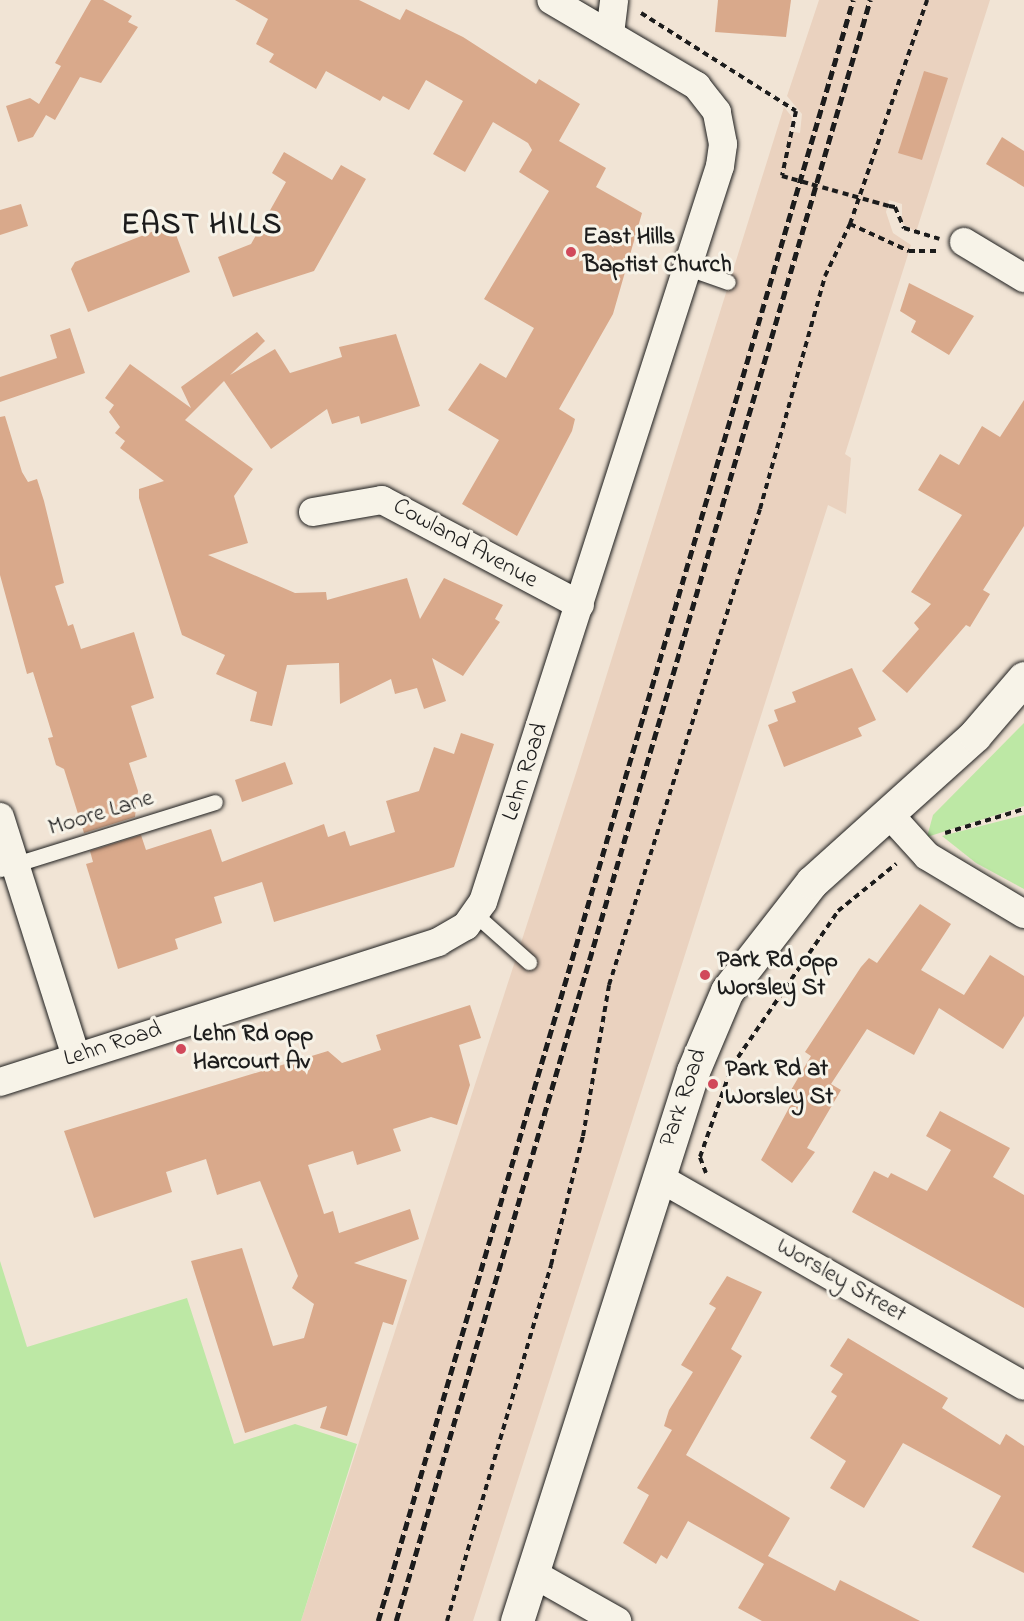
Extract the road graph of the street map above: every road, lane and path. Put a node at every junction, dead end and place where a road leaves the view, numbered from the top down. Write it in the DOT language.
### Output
graph roads {
  1 [pos="551,0"];
  2 [pos="927,0"];
  3 [pos="625,5"];
  4 [pos="610,34"];
  5 [pos="850,224"];
  6 [pos="964,242"];
  7 [pos="909,250"];
  8 [pos="688,268"];
  9 [pos="1024,278"];
  10 [pos="728,282"];
  11 [pos="313,512"];
  12 [pos="580,605"];
  13 [pos="1024,678"];
  14 [pos="215,802"];
  15 [pos="1024,809"];
  16 [pos="888,813"];
  17 [pos="0,817"];
  18 [pos="939,836"];
  19 [pos="902,860"];
  20 [pos="7,867"];
  21 [pos="1024,914"];
  22 [pos="476,915"];
  23 [pos="529,962"];
  24 [pos="76,1056"];
  25 [pos="0,1082"];
  26 [pos="658,1178"];
  27 [pos="716,1180"];
  28 [pos="1024,1386"];
  29 [pos="532,1573"];
  30 [pos="447,1621"];
  31 [pos="517,1621"];
  32 [pos="617,1621"];
  1 -- 4 [label="street"];
  2 -- 5 [label="path"];
  3 -- 4 [label="street"];
  3 -- 6 [label="path, bridge"];
  4 -- 8 [label="street, Lehn Road"];
  5 -- 7 [label="path"];
  5 -- 30 [label="path"];
  6 -- 9 [label="street"];
  8 -- 10 [label="lane"];
  8 -- 12 [label="street, Lehn Road"];
  11 -- 12 [label="street, Cowland Avenue"];
  12 -- 22 [label="street, Lehn Road"];
  13 -- 16 [label="main road, Park Road"];
  14 -- 20 [label="lane, Moore Lane"];
  15 -- 18 [label="path"];
  16 -- 21 [label="street"];
  16 -- 26 [label="main road, Park Road"];
  17 -- 20 [label="street"];
  19 -- 27 [label="path"];
  20 -- 24 [label="street"];
  22 -- 23 [label="lane"];
  22 -- 24 [label="street, Lehn Road"];
  24 -- 25 [label="street, Lehn Road"];
  26 -- 28 [label="street, Worsley Street"];
  26 -- 29 [label="main road, Park Road"];
  29 -- 31 [label="main road, Park Road"];
  29 -- 32 [label="street"];
}
